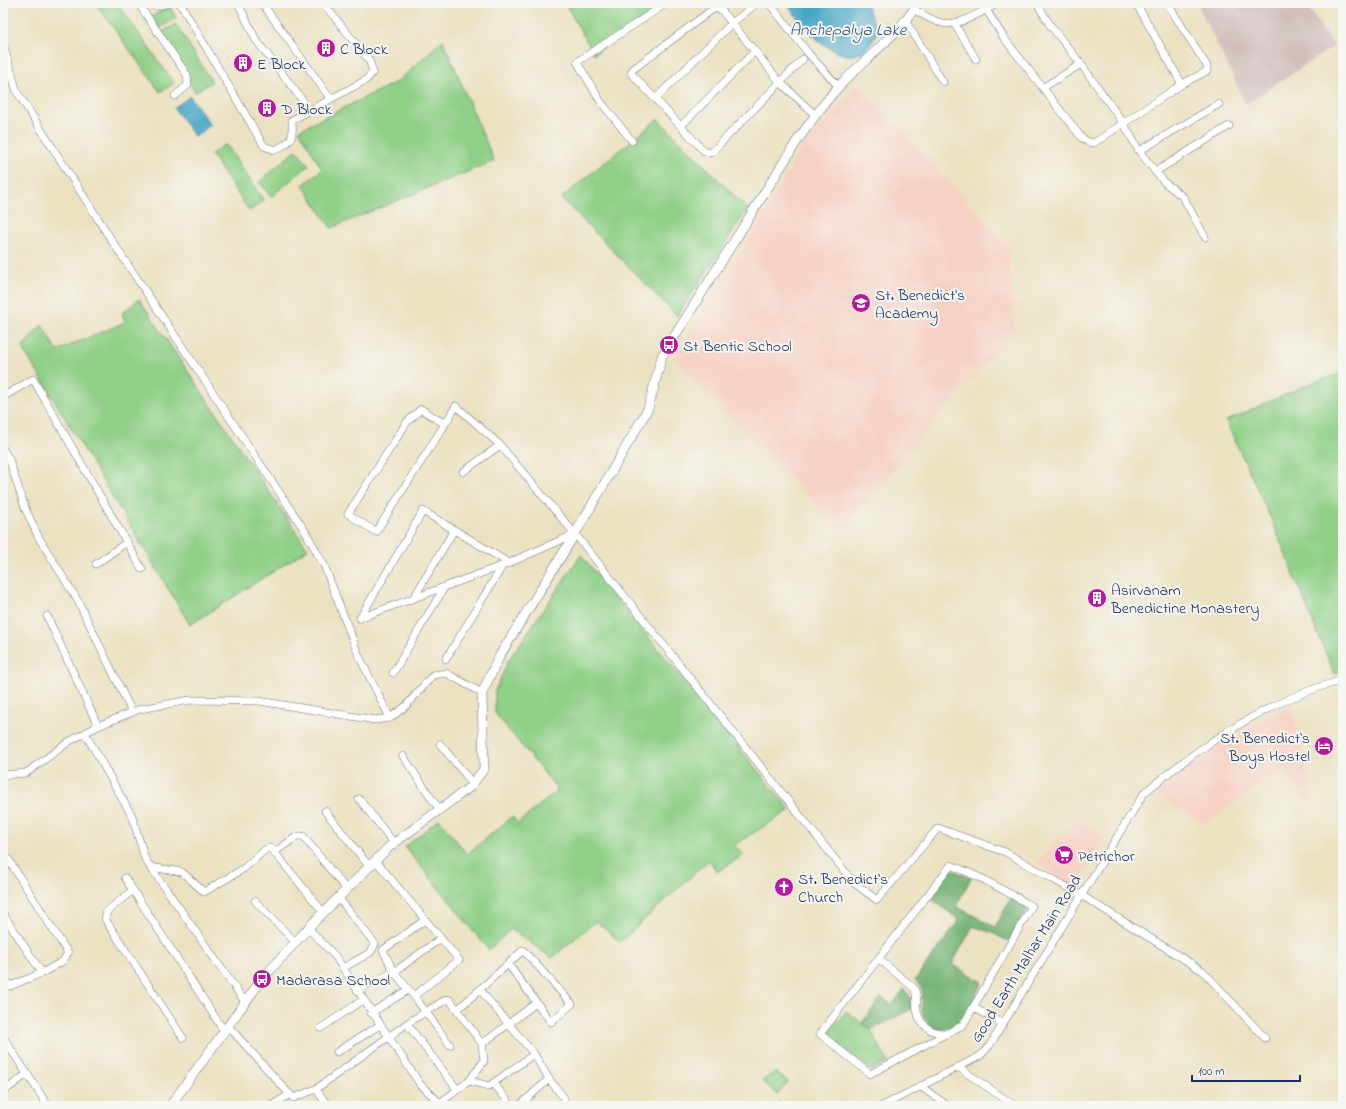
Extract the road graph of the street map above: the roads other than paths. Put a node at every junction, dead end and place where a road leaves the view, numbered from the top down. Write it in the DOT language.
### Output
graph roads {
  1 [pos="138,3"];
  2 [pos="150,3"];
  3 [pos="168,3"];
  4 [pos="180,3"];
  5 [pos="238,3"];
  6 [pos="262,3"];
  7 [pos="323,3"];
  8 [pos="667,3"];
  9 [pos="757,3"];
  10 [pos="769,3"];
  11 [pos="982,3"];
  12 [pos="998,3"];
  13 [pos="1037,3"];
  14 [pos="1136,3"];
  15 [pos="1168,3"];
  16 [pos="915,6"];
  17 [pos="986,10"];
  18 [pos="905,20"];
  19 [pos="954,23"];
  20 [pos="731,24"];
  21 [pos="3,44"];
  22 [pos="755,51"];
  23 [pos="976,59"];
  24 [pos="803,60"];
  25 [pos="1081,64"];
  26 [pos="780,82"];
  27 [pos="943,82"];
  28 [pos="1182,84"];
  29 [pos="839,87"];
  30 [pos="1044,87"];
  31 [pos="175,96"];
  32 [pos="330,98"];
  33 [pos="655,99"];
  34 [pos="1219,104"];
  35 [pos="310,110"];
  36 [pos="815,115"];
  37 [pos="1124,124"];
  38 [pos="681,126"];
  39 [pos="1229,126"];
  40 [pos="632,141"];
  41 [pos="1139,151"];
  42 [pos="1155,172"];
  43 [pos="1205,237"];
  44 [pos="3,397"];
  45 [pos="445,424"];
  46 [pos="500,445"];
  47 [pos="3,450"];
  48 [pos="463,472"];
  49 [pos="454,530"];
  50 [pos="575,534"];
  51 [pos="127,542"];
  52 [pos="96,564"];
  53 [pos="506,564"];
  54 [pos="142,569"];
  55 [pos="444,588"];
  56 [pos="413,599"];
  57 [pos="47,616"];
  58 [pos="446,659"];
  59 [pos="394,673"];
  60 [pos="1343,680"];
  61 [pos="482,694"];
  62 [pos="132,712"];
  63 [pos="390,718"];
  64 [pos="98,726"];
  65 [pos="85,733"];
  66 [pos="440,744"];
  67 [pos="403,756"];
  68 [pos="6,774"];
  69 [pos="3,781"];
  70 [pos="473,784"];
  71 [pos="359,799"];
  72 [pos="440,809"];
  73 [pos="325,811"];
  74 [pos="394,843"];
  75 [pos="3,851"];
  76 [pos="274,852"];
  77 [pos="372,863"];
  78 [pos="150,867"];
  79 [pos="125,878"];
  80 [pos="346,889"];
  81 [pos="133,890"];
  82 [pos="1081,895"];
  83 [pos="338,897"];
  84 [pos="255,902"];
  85 [pos="323,912"];
  86 [pos="3,914"];
  87 [pos="425,920"];
  88 [pos="308,928"];
  89 [pos="440,939"];
  90 [pos="295,942"];
  91 [pos="879,959"];
  92 [pos="508,964"];
  93 [pos="343,968"];
  94 [pos="394,972"];
  95 [pos="42,973"];
  96 [pos="3,977"];
  97 [pos="357,990"];
  98 [pos="408,990"];
  99 [pos="480,990"];
  100 [pos="414,996"];
  101 [pos="364,1000"];
  102 [pos="245,1002"];
  103 [pos="536,1003"];
  104 [pos="973,1007"];
  105 [pos="457,1010"];
  106 [pos="425,1012"];
  107 [pos="371,1013"];
  108 [pos="407,1024"];
  109 [pos="509,1024"];
  110 [pos="1003,1024"];
  111 [pos="380,1025"];
  112 [pos="226,1028"];
  113 [pos="321,1028"];
  114 [pos="948,1033"];
  115 [pos="3,1037"];
  116 [pos="388,1037"];
  117 [pos="183,1038"];
  118 [pos="1265,1038"];
  119 [pos="450,1044"];
  120 [pos="482,1044"];
  121 [pos="6,1047"];
  122 [pos="337,1052"];
  123 [pos="534,1054"];
  124 [pos="958,1067"];
  125 [pos="27,1074"];
  126 [pos="549,1079"];
  127 [pos="469,1081"];
  128 [pos="494,1084"];
  129 [pos="920,1086"];
  130 [pos="316,1089"];
  131 [pos="457,1089"];
  132 [pos="3,1092"];
  133 [pos="290,1094"];
  134 [pos="440,1105"];
  135 [pos="48,1106"];
  136 [pos="170,1106"];
  137 [pos="271,1106"];
  138 [pos="328,1106"];
  139 [pos="512,1106"];
  140 [pos="519,1106"];
  141 [pos="558,1106"];
  142 [pos="882,1106"];
  143 [pos="948,1106"];
  144 [pos="1015,1106"];
  1 -- 31 [label="street"];
  2 -- 3 [label="street"];
  4 -- 35 [label="street"];
  5 -- 35 [label="street"];
  6 -- 32 [label="street"];
  7 -- 32 [label="street"];
  8 -- 40 [label="street"];
  9 -- 20 [label="street"];
  10 -- 29 [label="street"];
  11 -- 17 [label="street"];
  12 -- 17 [label="street"];
  13 -- 25 [label="street"];
  14 -- 28 [label="street"];
  15 -- 28 [label="street"];
  16 -- 18 [label="street"];
  16 -- 19 [label="street"];
  17 -- 19 [label="street"];
  17 -- 30 [label="street"];
  18 -- 27 [label="street"];
  18 -- 29 [label="street"];
  19 -- 23 [label="street"];
  20 -- 22 [label="street"];
  20 -- 33 [label="street"];
  20 -- 33 [label="street"];
  21 -- 63 [label="street"];
  22 -- 26 [label="street"];
  22 -- 38 [label="street"];
  24 -- 26 [label="street"];
  25 -- 30 [label="street"];
  25 -- 37 [label="street"];
  26 -- 36 [label="street"];
  26 -- 38 [label="street"];
  28 -- 37 [label="street"];
  29 -- 36 [label="street"];
  30 -- 37 [label="street"];
  32 -- 35 [label="street"];
  33 -- 38 [label="street"];
  34 -- 41 [label="street"];
  36 -- 50 [label="street"];
  37 -- 41 [label="street"];
  39 -- 42 [label="street"];
  41 -- 42 [label="street"];
  42 -- 43 [label="street"];
  44 -- 51 [label="street"];
  45 -- 45 [label="street"];
  45 -- 46 [label="street"];
  46 -- 48 [label="street"];
  46 -- 50 [label="street"];
  47 -- 62 [label="street"];
  49 -- 53 [label="street"];
  49 -- 56 [label="street"];
  49 -- 56 [label="street"];
  50 -- 53 [label="street"];
  50 -- 61 [label="street"];
  50 -- 82 [label="street"];
  51 -- 52 [label="street"];
  51 -- 54 [label="street"];
  53 -- 55 [label="street"];
  53 -- 58 [label="street"];
  55 -- 56 [label="street"];
  55 -- 59 [label="street"];
  57 -- 64 [label="street"];
  60 -- 82 [label="street, Good Earth Malhar Main Road"];
  61 -- 63 [label="street"];
  61 -- 70 [label="street"];
  62 -- 63 [label="street"];
  62 -- 64 [label="street"];
  64 -- 65 [label="street"];
  65 -- 68 [label="street"];
  65 -- 78 [label="street"];
  66 -- 70 [label="street"];
  67 -- 72 [label="street"];
  68 -- 69 [label="street"];
  70 -- 72 [label="street"];
  71 -- 74 [label="street"];
  72 -- 74 [label="street"];
  73 -- 77 [label="street"];
  74 -- 77 [label="street"];
  75 -- 95 [label="street"];
  76 -- 78 [label="street"];
  76 -- 80 [label="street"];
  76 -- 85 [label="street"];
  77 -- 80 [label="street"];
  77 -- 87 [label="street"];
  78 -- 102 [label="street"];
  79 -- 81 [label="street"];
  80 -- 83 [label="street"];
  81 -- 112 [label="street"];
  81 -- 117 [label="street"];
  82 -- 110 [label="street, Good Earth Malhar Main Road"];
  82 -- 118 [label="street"];
  83 -- 85 [label="street"];
  83 -- 93 [label="street"];
  84 -- 90 [label="street"];
  85 -- 88 [label="street"];
  86 -- 95 [label="street"];
  87 -- 89 [label="street"];
  87 -- 94 [label="street"];
  88 -- 90 [label="street"];
  88 -- 93 [label="street"];
  89 -- 94 [label="street"];
  89 -- 100 [label="street"];
  90 -- 102 [label="street"];
  91 -- 104 [label="street"];
  91 -- 114 [label="street"];
  91 -- 114 [label="street"];
  92 -- 99 [label="street"];
  92 -- 103 [label="street"];
  92 -- 103 [label="street"];
  93 -- 97 [label="street"];
  94 -- 97 [label="street"];
  94 -- 98 [label="street"];
  95 -- 96 [label="street"];
  97 -- 101 [label="street"];
  98 -- 100 [label="street"];
  98 -- 107 [label="street"];
  99 -- 105 [label="street"];
  99 -- 109 [label="street"];
  100 -- 106 [label="street"];
  101 -- 107 [label="street"];
  101 -- 113 [label="street"];
  102 -- 112 [label="street"];
  103 -- 109 [label="street"];
  104 -- 110 [label="street"];
  104 -- 114 [label="street"];
  105 -- 106 [label="street"];
  105 -- 120 [label="street"];
  106 -- 108 [label="street"];
  106 -- 119 [label="street"];
  107 -- 111 [label="street"];
  108 -- 116 [label="street"];
  108 -- 131 [label="street"];
  109 -- 120 [label="street"];
  109 -- 123 [label="street"];
  110 -- 124 [label="street, Good Earth Malhar Main Road"];
  111 -- 116 [label="street"];
  111 -- 122 [label="street"];
  112 -- 133 [label="street"];
  112 -- 136 [label="street"];
  115 -- 121 [label="street"];
  116 -- 130 [label="street"];
  116 -- 134 [label="street"];
  120 -- 127 [label="street"];
  121 -- 125 [label="street"];
  123 -- 126 [label="street"];
  123 -- 128 [label="street"];
  124 -- 129 [label="street, Good Earth Malhar Main Road"];
  124 -- 144 [label="street"];
  125 -- 132 [label="street"];
  125 -- 135 [label="street"];
  126 -- 140 [label="street"];
  126 -- 141 [label="street"];
  127 -- 128 [label="street"];
  127 -- 131 [label="street"];
  128 -- 139 [label="street"];
  129 -- 142 [label="street, Good Earth Malhar Main Road"];
  129 -- 143 [label="street"];
  130 -- 133 [label="street"];
  130 -- 138 [label="street"];
  131 -- 134 [label="street"];
  133 -- 137 [label="street"];
}
